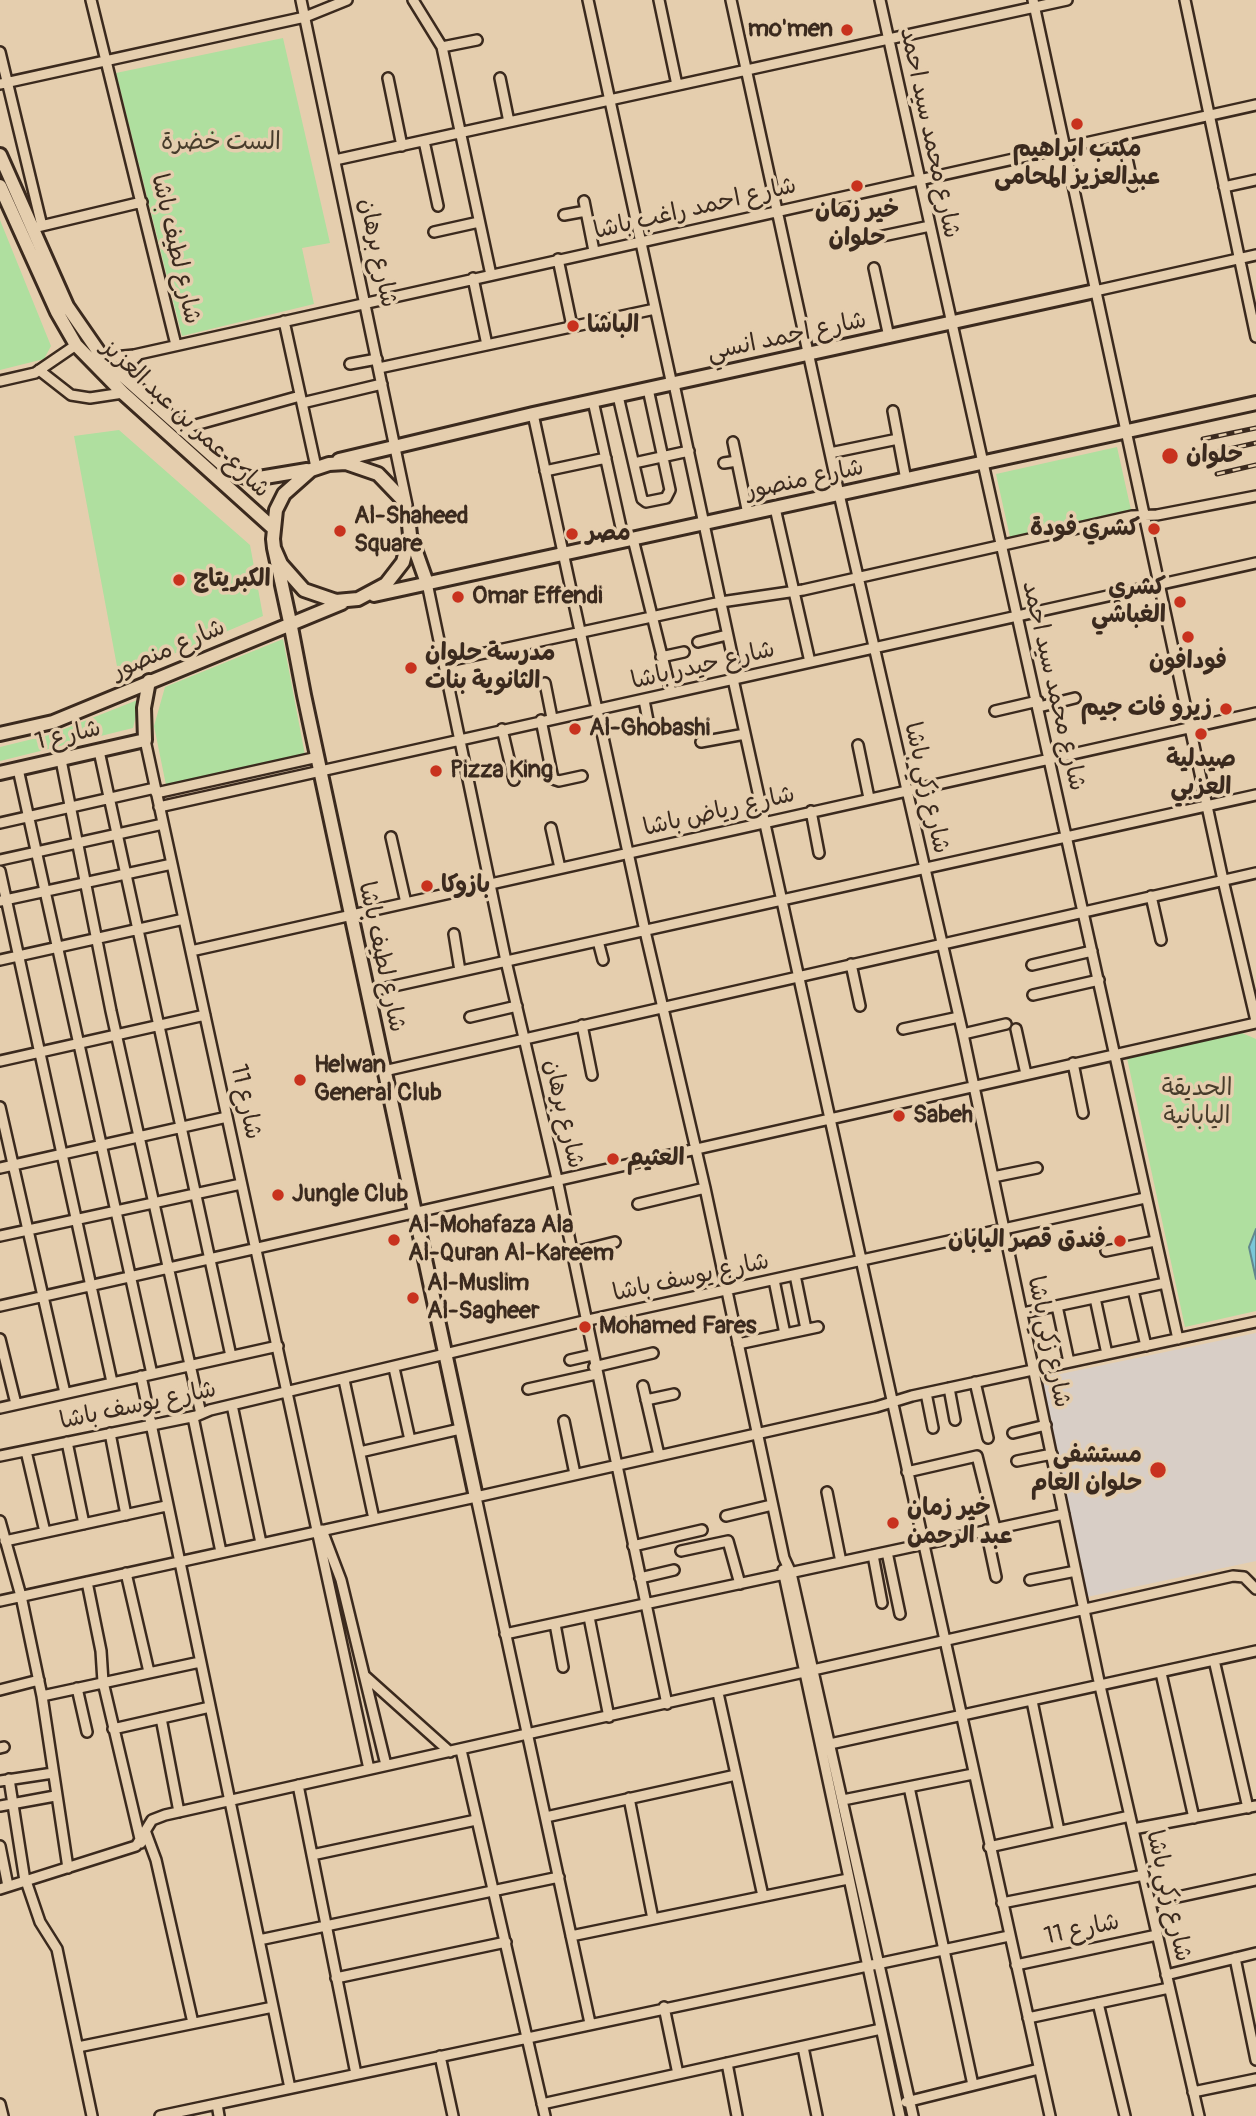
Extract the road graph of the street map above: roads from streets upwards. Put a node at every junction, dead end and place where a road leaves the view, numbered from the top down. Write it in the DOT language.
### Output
graph roads {
  1 [pos="92,0"];
  2 [pos="301,0"];
  3 [pos="347,0"];
  4 [pos="413,0"];
  5 [pos="588,0"];
  6 [pos="659,0"];
  7 [pos="732,0"];
  8 [pos="880,0"];
  9 [pos="1067,0"];
  10 [pos="1185,0"];
  11 [pos="1033,4"];
  12 [pos="305,17"];
  13 [pos="889,39"];
  14 [pos="477,40"];
  15 [pos="442,47"];
  16 [pos="0,52"];
  17 [pos="108,60"];
  18 [pos="746,70"];
  19 [pos="388,78"];
  20 [pos="500,78"];
  21 [pos="4,83"];
  22 [pos="677,85"];
  23 [pos="610,100"];
  24 [pos="1256,105"];
  25 [pos="1209,115"];
  26 [pos="509,122"];
  27 [pos="460,133"];
  28 [pos="1122,135"];
  29 [pos="424,141"];
  30 [pos="402,146"];
  31 [pos="1064,148"];
  32 [pos="0,155"];
  33 [pos="335,160"];
  34 [pos="920,179"];
  35 [pos="1256,180"];
  36 [pos="0,186"];
  37 [pos="1133,186"];
  38 [pos="1224,187"];
  39 [pos="142,202"];
  40 [pos="438,206"];
  41 [pos="777,210"];
  42 [pos="564,215"];
  43 [pos="480,222"];
  44 [pos="930,226"];
  45 [pos="37,227"];
  46 [pos="434,232"];
  47 [pos="878,237"];
  48 [pos="640,241"];
  49 [pos="594,251"];
  50 [pos="1256,255"];
  51 [pos="1239,259"];
  52 [pos="558,260"];
  53 [pos="874,268"];
  54 [pos="491,275"];
  55 [pos="473,278"];
  56 [pos="1095,291"];
  57 [pos="366,303"];
  58 [pos="655,309"];
  59 [pos="284,321"];
  60 [pos="952,323"];
  61 [pos="572,326"];
  62 [pos="889,337"];
  63 [pos="1256,337"];
  64 [pos="76,345"];
  65 [pos="176,345"];
  66 [pos="486,345"];
  67 [pos="144,352"];
  68 [pos="808,355"];
  69 [pos="103,358"];
  70 [pos="378,363"];
  71 [pos="350,364"];
  72 [pos="39,370"];
  73 [pos="124,377"];
  74 [pos="0,381"];
  75 [pos="382,384"];
  76 [pos="673,384"];
  77 [pos="648,390"];
  78 [pos="123,393"];
  79 [pos="618,396"];
  80 [pos="301,399"];
  81 [pos="593,401"];
  82 [pos="1256,403"];
  83 [pos="893,411"];
  84 [pos="533,414"];
  85 [pos="181,429"];
  86 [pos="1125,432"];
  87 [pos="898,439"];
  88 [pos="733,442"];
  89 [pos="395,445"];
  90 [pos="689,451"];
  91 [pos="830,453"];
  92 [pos="663,457"];
  93 [pos="606,458"];
  94 [pos="737,460"];
  95 [pos="634,463"];
  96 [pos="724,463"];
  97 [pos="982,464"];
  98 [pos="318,467"];
  99 [pos="545,471"];
  100 [pos="906,480"];
  101 [pos="839,494"];
  102 [pos="1256,496"];
  103 [pos="775,508"];
  104 [pos="748,514"];
  105 [pos="408,515"];
  106 [pos="1144,515"];
  107 [pos="704,523"];
  108 [pos="272,528"];
  109 [pos="410,536"];
  110 [pos="629,540"];
  111 [pos="1001,546"];
  112 [pos="274,548"];
  113 [pos="563,554"];
  114 [pos="1256,563"];
  115 [pos="859,577"];
  116 [pos="427,583"];
  117 [pos="1161,584"];
  118 [pos="793,590"];
  119 [pos="358,599"];
  120 [pos="721,602"];
  121 [pos="652,617"];
  122 [pos="1018,617"];
  123 [pos="290,622"];
  124 [pos="579,633"];
  125 [pos="727,635"];
  126 [pos="698,642"];
  127 [pos="875,649"];
  128 [pos="684,652"];
  129 [pos="661,657"];
  130 [pos="443,662"];
  131 [pos="810,663"];
  132 [pos="735,679"];
  133 [pos="149,681"];
  134 [pos="545,683"];
  135 [pos="671,692"];
  136 [pos="1075,698"];
  137 [pos="644,700"];
  138 [pos="1038,704"];
  139 [pos="596,710"];
  140 [pos="995,710"];
  141 [pos="1256,713"];
  142 [pos="552,718"];
  143 [pos="541,720"];
  144 [pos="1190,728"];
  145 [pos="502,729"];
  146 [pos="650,731"];
  147 [pos="0,734"];
  148 [pos="745,734"];
  149 [pos="459,739"];
  150 [pos="145,740"];
  151 [pos="701,742"];
  152 [pos="858,746"];
  153 [pos="99,751"];
  154 [pos="318,758"];
  155 [pos="1051,759"];
  156 [pos="61,760"];
  157 [pos="18,769"];
  158 [pos="321,771"];
  159 [pos="0,773"];
  160 [pos="582,776"];
  161 [pos="514,780"];
  162 [pos="908,790"];
  163 [pos="156,791"];
  164 [pos="1256,795"];
  165 [pos="109,798"];
  166 [pos="869,798"];
  167 [pos="1207,806"];
  168 [pos="70,807"];
  169 [pos="159,807"];
  170 [pos="811,811"];
  171 [pos="28,817"];
  172 [pos="764,822"];
  173 [pos="0,823"];
  174 [pos="163,824"];
  175 [pos="551,828"];
  176 [pos="117,834"];
  177 [pos="391,836"];
  178 [pos="1067,836"];
  179 [pos="77,843"];
  180 [pos="36,851"];
  181 [pos="628,853"];
  182 [pos="819,853"];
  183 [pos="0,860"];
  184 [pos="172,864"];
  185 [pos="925,867"];
  186 [pos="560,868"];
  187 [pos="0,871"];
  188 [pos="1256,873"];
  189 [pos="125,874"];
  190 [pos="1223,880"];
  191 [pos="85,883"];
  192 [pos="491,884"];
  193 [pos="44,891"];
  194 [pos="1151,896"];
  195 [pos="3,900"];
  196 [pos="781,900"];
  197 [pos="405,903"];
  198 [pos="1083,912"];
  199 [pos="351,915"];
  200 [pos="184,919"];
  201 [pos="138,929"];
  202 [pos="645,931"];
  203 [pos="454,934"];
  204 [pos="96,938"];
  205 [pos="1161,940"];
  206 [pos="598,941"];
  207 [pos="941,945"];
  208 [pos="56,947"];
  209 [pos="191,951"];
  210 [pos="1091,951"];
  211 [pos="18,956"];
  212 [pos="0,960"];
  213 [pos="603,960"];
  214 [pos="506,961"];
  215 [pos="851,964"];
  216 [pos="1032,965"];
  217 [pos="460,971"];
  218 [pos="797,977"];
  219 [pos="1099,981"];
  220 [pos="367,992"];
  221 [pos="1033,995"];
  222 [pos="517,1006"];
  223 [pos="860,1006"];
  224 [pos="663,1007"];
  225 [pos="205,1015"];
  226 [pos="470,1017"];
  227 [pos="959,1017"];
  228 [pos="1256,1022"];
  229 [pos="1006,1024"];
  230 [pos="158,1026"];
  231 [pos="582,1026"];
  232 [pos="903,1029"];
  233 [pos="1016,1029"];
  234 [pos="963,1034"];
  235 [pos="117,1035"];
  236 [pos="524,1039"];
  237 [pos="77,1044"];
  238 [pos="38,1052"];
  239 [pos="1113,1055"];
  240 [pos="0,1061"];
  241 [pos="1073,1063"];
  242 [pos="384,1071"];
  243 [pos="592,1074"];
  244 [pos="1026,1074"];
  245 [pos="973,1086"];
  246 [pos="0,1107"];
  247 [pos="1083,1113"];
  248 [pos="227,1117"];
  249 [pos="828,1118"];
  250 [pos="181,1127"];
  251 [pos="139,1136"];
  252 [pos="99,1146"];
  253 [pos="696,1148"];
  254 [pos="60,1154"];
  255 [pos="12,1165"];
  256 [pos="0,1168"];
  257 [pos="1037,1168"];
  258 [pos="993,1177"];
  259 [pos="557,1179"];
  260 [pos="241,1184"];
  261 [pos="705,1188"];
  262 [pos="195,1194"];
  263 [pos="1145,1198"];
  264 [pos="154,1203"];
  265 [pos="638,1204"];
  266 [pos="115,1211"];
  267 [pos="415,1212"];
  268 [pos="74,1220"];
  269 [pos="1004,1230"];
  270 [pos="26,1231"];
  271 [pos="0,1236"];
  272 [pos="1155,1241"];
  273 [pos="615,1242"];
  274 [pos="256,1248"];
  275 [pos="1106,1251"];
  276 [pos="571,1253"];
  277 [pos="209,1258"];
  278 [pos="860,1262"];
  279 [pos="170,1267"];
  280 [pos="795,1275"];
  281 [pos="130,1276"];
  282 [pos="774,1280"];
  283 [pos="1165,1283"];
  284 [pos="90,1286"];
  285 [pos="727,1289"];
  286 [pos="1133,1290"];
  287 [pos="42,1297"];
  288 [pos="1095,1298"];
  289 [pos="1057,1306"];
  290 [pos="0,1307"];
  291 [pos="1023,1313"];
  292 [pos="584,1321"];
  293 [pos="1256,1322"];
  294 [pos="818,1327"];
  295 [pos="806,1329"];
  296 [pos="785,1334"];
  297 [pos="0,1339"];
  298 [pos="1178,1339"];
  299 [pos="738,1344"];
  300 [pos="278,1346"];
  301 [pos="1146,1346"];
  302 [pos="653,1353"];
  303 [pos="445,1354"];
  304 [pos="1107,1354"];
  305 [pos="592,1355"];
  306 [pos="231,1356"];
  307 [pos="569,1360"];
  308 [pos="1069,1363"];
  309 [pos="192,1365"];
  310 [pos="394,1368"];
  311 [pos="595,1370"];
  312 [pos="1034,1370"];
  313 [pos="152,1374"];
  314 [pos="141,1376"];
  315 [pos="344,1380"];
  316 [pos="112,1382"];
  317 [pos="975,1382"];
  318 [pos="643,1386"];
  319 [pos="949,1388"];
  320 [pos="528,1389"];
  321 [pos="288,1392"];
  322 [pos="926,1392"];
  323 [pos="65,1393"];
  324 [pos="674,1394"];
  325 [pos="646,1399"];
  326 [pos="892,1401"];
  327 [pos="16,1404"];
  328 [pos="232,1405"];
  329 [pos="0,1408"];
  330 [pos="197,1415"];
  331 [pos="955,1420"];
  332 [pos="564,1421"];
  333 [pos="151,1425"];
  334 [pos="1046,1425"];
  335 [pos="933,1428"];
  336 [pos="460,1429"];
  337 [pos="110,1433"];
  338 [pos="757,1433"];
  339 [pos="1013,1433"];
  340 [pos="988,1438"];
  341 [pos="410,1440"];
  342 [pos="67,1442"];
  343 [pos="26,1451"];
  344 [pos="360,1452"];
  345 [pos="1052,1454"];
  346 [pos="659,1455"];
  347 [pos="0,1456"];
  348 [pos="1017,1461"];
  349 [pos="616,1464"];
  350 [pos="907,1472"];
  351 [pos="575,1474"];
  352 [pos="827,1492"];
  353 [pos="475,1497"];
  354 [pos="772,1505"];
  355 [pos="166,1506"];
  356 [pos="1064,1514"];
  357 [pos="126,1515"];
  358 [pos="726,1516"];
  359 [pos="374,1519"];
  360 [pos="0,1521"];
  361 [pos="84,1524"];
  362 [pos="991,1529"];
  363 [pos="319,1531"];
  364 [pos="702,1531"];
  365 [pos="45,1532"];
  366 [pos="5,1541"];
  367 [pos="261,1544"];
  368 [pos="922,1544"];
  369 [pos="633,1546"];
  370 [pos="681,1551"];
  371 [pos="221,1552"];
  372 [pos="887,1552"];
  373 [pos="873,1555"];
  374 [pos="5,1562"];
  375 [pos="178,1562"];
  376 [pos="841,1562"];
  377 [pos="674,1570"];
  378 [pos="1076,1571"];
  379 [pos="126,1573"];
  380 [pos="787,1574"];
  381 [pos="640,1577"];
  382 [pos="996,1577"];
  383 [pos="1030,1580"];
  384 [pos="87,1582"];
  385 [pos="740,1584"];
  386 [pos="1254,1586"];
  387 [pos="21,1596"];
  388 [pos="0,1601"];
  389 [pos="882,1603"];
  390 [pos="645,1605"];
  391 [pos="1084,1610"];
  392 [pos="900,1614"];
  393 [pos="589,1617"];
  394 [pos="555,1624"];
  395 [pos="505,1634"];
  396 [pos="943,1642"];
  397 [pos="1256,1651"];
  398 [pos="1214,1660"];
  399 [pos="200,1662"];
  400 [pos="563,1667"];
  401 [pos="149,1672"];
  402 [pos="808,1673"];
  403 [pos="1161,1673"];
  404 [pos="364,1675"];
  405 [pos="39,1680"];
  406 [pos="103,1682"];
  407 [pos="1100,1686"];
  408 [pos="77,1688"];
  409 [pos="0,1690"];
  410 [pos="718,1693"];
  411 [pos="42,1696"];
  412 [pos="1032,1701"];
  413 [pos="667,1704"];
  414 [pos="210,1707"];
  415 [pos="372,1708"];
  416 [pos="356,1712"];
  417 [pos="609,1717"];
  418 [pos="960,1717"];
  419 [pos="161,1718"];
  420 [pos="113,1729"];
  421 [pos="87,1732"];
  422 [pos="526,1735"];
  423 [pos="831,1744"];
  424 [pos="461,1750"];
  425 [pos="450,1752"];
  426 [pos="386,1765"];
  427 [pos="369,1769"];
  428 [pos="53,1773"];
  429 [pos="736,1774"];
  430 [pos="973,1774"];
  431 [pos="4,1780"];
  432 [pos="298,1785"];
  433 [pos="909,1787"];
  434 [pos="55,1796"];
  435 [pos="629,1798"];
  436 [pos="230,1800"];
  437 [pos="843,1800"];
  438 [pos="13,1804"];
  439 [pos="0,1806"];
  440 [pos="1252,1807"];
  441 [pos="179,1812"];
  442 [pos="1130,1816"];
  443 [pos="546,1817"];
  444 [pos="1194,1818"];
  445 [pos="476,1820"];
  446 [pos="1133,1829"];
  447 [pos="1059,1831"];
  448 [pos="146,1833"];
  449 [pos="141,1843"];
  450 [pos="989,1847"];
  451 [pos="0,1849"];
  452 [pos="313,1855"];
  453 [pos="68,1868"];
  454 [pos="1144,1875"];
  455 [pos="559,1877"];
  456 [pos="848,1879"];
  457 [pos="1256,1880"];
  458 [pos="25,1881"];
  459 [pos="4,1888"];
  460 [pos="493,1891"];
  461 [pos="763,1896"];
  462 [pos="1002,1903"];
  463 [pos="1150,1903"];
  464 [pos="653,1919"];
  465 [pos="327,1926"];
  466 [pos="571,1936"];
  467 [pos="1009,1936"];
  468 [pos="1157,1936"];
  469 [pos="259,1940"];
  470 [pos="506,1942"];
  471 [pos="943,1948"];
  472 [pos="1256,1953"];
  473 [pos="1235,1958"];
  474 [pos="878,1961"];
  475 [pos="866,1964"];
  476 [pos="1016,1965"];
  477 [pos="1166,1975"];
  478 [pos="336,1978"];
  479 [pos="1169,1988"];
  480 [pos="1098,2004"];
  481 [pos="274,2007"];
  482 [pos="664,2007"];
  483 [pos="1028,2018"];
  484 [pos="193,2023"];
  485 [pos="590,2024"];
  486 [pos="881,2029"];
  487 [pos="527,2037"];
  488 [pos="78,2047"];
  489 [pos="803,2047"];
  490 [pos="440,2056"];
  491 [pos="1256,2060"];
  492 [pos="727,2063"];
  493 [pos="1039,2069"];
  494 [pos="356,2074"];
  495 [pos="678,2074"];
  496 [pos="1256,2079"];
  497 [pos="973,2085"];
  498 [pos="290,2088"];
  499 [pos="1193,2092"];
  500 [pos="909,2101"];
  501 [pos="0,2104"];
  502 [pos="217,2104"];
  503 [pos="542,2104"];
  504 [pos="897,2104"];
  505 [pos="3,2116"];
  506 [pos="92,2116"];
  507 [pos="160,2116"];
  508 [pos="219,2116"];
  509 [pos="453,2116"];
  510 [pos="545,2116"];
  511 [pos="737,2116"];
  512 [pos="817,2116"];
  513 [pos="900,2116"];
  514 [pos="913,2116"];
  515 [pos="1050,2116"];
  516 [pos="1125,2116"];
  517 [pos="1199,2116"];
  1 -- 17 [label="street, شارع لطيف باشا"];
  2 -- 12 [label="street, شارع برهان"];
  3 -- 12 [label="street"];
  4 -- 15 [label="street"];
  5 -- 23 [label="street"];
  6 -- 22 [label="street"];
  7 -- 18 [label="street, شارع زكي باشا"];
  8 -- 13 [label="street, شارع محمد سيد احمد"];
  9 -- 11 [label="street"];
  10 -- 25 [label="street"];
  11 -- 13 [label="street"];
  11 -- 31 [label="street"];
  12 -- 17 [label="street"];
  12 -- 33 [label="street, شارع برهان"];
  13 -- 18 [label="street"];
  13 -- 34 [label="street, شارع محمد سيد احمد"];
  14 -- 15 [label="street"];
  15 -- 27 [label="street"];
  16 -- 21 [label="street"];
  17 -- 21 [label="street"];
  17 -- 39 [label="street, شارع لطيف باشا"];
  18 -- 22 [label="street"];
  18 -- 41 [label="street, شارع زكي باشا"];
  19 -- 30 [label="street"];
  20 -- 26 [label="street"];
  21 -- 45 [label="street"];
  22 -- 23 [label="street"];
  23 -- 26 [label="street"];
  23 -- 48 [label="street"];
  24 -- 25 [label="street, شارع احمد راغب باشا"];
  25 -- 28 [label="street, شارع احمد راغب باشا"];
  25 -- 38 [label="street"];
  26 -- 27 [label="street"];
  27 -- 29 [label="street"];
  27 -- 43 [label="street"];
  28 -- 31 [label="street, شارع احمد راغب باشا"];
  28 -- 37 [label="street"];
  29 -- 30 [label="street"];
  29 -- 40 [label="street"];
  30 -- 33 [label="street"];
  31 -- 34 [label="street, شارع احمد راغب باشا"];
  31 -- 56 [label="street"];
  32 -- 45 [label="street, شارع عمر بن عبد العزيز"];
  33 -- 57 [label="street, شارع برهان"];
  34 -- 41 [label="street, شارع احمد راغب باشا"];
  34 -- 44 [label="street, شارع محمد سيد احمد"];
  35 -- 38 [label="street"];
  36 -- 64 [label="street, شارع عمر بن عبد العزيز"];
  38 -- 51 [label="street"];
  39 -- 45 [label="street"];
  39 -- 65 [label="street, شارع لطيف باشا"];
  41 -- 48 [label="street, شارع احمد راغب باشا"];
  41 -- 68 [label="street, شارع زكي باشا"];
  42 -- 49 [label="street"];
  43 -- 46 [label="street"];
  43 -- 54 [label="street"];
  44 -- 47 [label="street"];
  44 -- 60 [label="street, شارع محمد سيد احمد"];
  45 -- 69 [label="street, شارع عمر بن عبد العزيز"];
  48 -- 49 [label="street, شارع احمد راغب باشا"];
  48 -- 58 [label="street"];
  49 -- 52 [label="street, شارع احمد راغب باشا"];
  50 -- 51 [label="street, شارع احمد انسي"];
  51 -- 56 [label="street, شارع احمد انسي"];
  51 -- 63 [label="street"];
  52 -- 54 [label="street, شارع احمد راغب باشا"];
  52 -- 61 [label="street"];
  53 -- 62 [label="street"];
  54 -- 55 [label="street, شارع احمد راغب باشا"];
  55 -- 57 [label="street, شارع احمد راغب باشا"];
  55 -- 66 [label="street"];
  56 -- 60 [label="street, شارع احمد انسي"];
  56 -- 86 [label="street"];
  57 -- 59 [label="street, شارع احمد راغب باشا"];
  57 -- 70 [label="street, شارع برهان"];
  58 -- 61 [label="street"];
  58 -- 76 [label="street"];
  59 -- 65 [label="street, شارع احمد راغب باشا"];
  59 -- 80 [label="street"];
  60 -- 62 [label="street, شارع احمد انسي"];
  60 -- 97 [label="street, شارع محمد سيد احمد"];
  61 -- 66 [label="street"];
  62 -- 68 [label="street, شارع احمد انسي"];
  64 -- 72 [label="street"];
  64 -- 78 [label="street, شارع عمر بن عبد العزيز"];
  65 -- 67 [label="street, شارع احمد راغب باشا"];
  66 -- 70 [label="street"];
  67 -- 69 [label="street, شارع احمد راغب باشا"];
  67 -- 73 [label="street"];
  68 -- 76 [label="street, شارع احمد انسي"];
  68 -- 91 [label="street, شارع زكي باشا"];
  69 -- 73 [label="street, شارع عمر بن عبد العزيز"];
  70 -- 71 [label="street"];
  70 -- 75 [label="street, شارع برهان"];
  72 -- 74 [label="street"];
  72 -- 78 [label="street"];
  73 -- 85 [label="street, شارع عمر بن عبد العزيز"];
  75 -- 80 [label="street"];
  75 -- 89 [label="street, شارع برهان"];
  76 -- 77 [label="street, شارع احمد انسي"];
  76 -- 90 [label="street"];
  77 -- 79 [label="street, شارع احمد انسي"];
  77 -- 92 [label="street"];
  78 -- 108 [label="street, شارع عمر بن عبد العزيز"];
  79 -- 81 [label="street, شارع احمد انسي"];
  79 -- 95 [label="street"];
  80 -- 85 [label="street"];
  80 -- 98 [label="street"];
  81 -- 84 [label="street, شارع احمد انسي"];
  81 -- 93 [label="street"];
  82 -- 86 [label="street, شارع منصور"];
  83 -- 87 [label="street"];
  84 -- 89 [label="street, شارع احمد انسي"];
  84 -- 99 [label="street"];
  85 -- 98 [label="street, شارع عمر بن عبد العزيز"];
  86 -- 97 [label="street, شارع منصور"];
  86 -- 106 [label="street"];
  87 -- 91 [label="street"];
  87 -- 100 [label="street"];
  88 -- 94 [label="street"];
  89 -- 98 [label="street, شارع احمد انسي"];
  89 -- 105 [label="street, شارع برهان"];
  90 -- 92 [label="street"];
  90 -- 107 [label="street"];
  91 -- 101 [label="street, شارع زكي باشا"];
  92 -- 95 [label="street"];
  92 -- 95 [label="street"];
  93 -- 99 [label="street"];
  93 -- 110 [label="street"];
  94 -- 96 [label="street"];
  94 -- 104 [label="street"];
  97 -- 100 [label="street, شارع منصور"];
  97 -- 111 [label="street, شارع محمد سيد احمد"];
  98 -- 105 [label="street"];
  98 -- 108 [label="street"];
  99 -- 113 [label="street"];
  100 -- 101 [label="street, شارع منصور"];
  101 -- 103 [label="street, شارع منصور"];
  101 -- 115 [label="street, شارع زكي باشا"];
  102 -- 106 [label="street"];
  103 -- 104 [label="street, شارع منصور"];
  103 -- 118 [label="street"];
  104 -- 107 [label="street, شارع منصور"];
  105 -- 109 [label="street"];
  106 -- 111 [label="street"];
  106 -- 117 [label="street"];
  107 -- 110 [label="street, شارع منصور"];
  107 -- 120 [label="street"];
  108 -- 112 [label="street"];
  109 -- 116 [label="street, شارع برهان"];
  109 -- 119 [label="street"];
  110 -- 113 [label="street, شارع منصور"];
  110 -- 121 [label="street"];
  111 -- 115 [label="street"];
  111 -- 122 [label="street, شارع محمد سيد احمد"];
  112 -- 119 [label="street"];
  112 -- 123 [label="street, شارع لطيف باشا"];
  113 -- 116 [label="street, شارع منصور"];
  113 -- 124 [label="street"];
  114 -- 117 [label="street, شارع حيدر باشا"];
  115 -- 118 [label="street"];
  115 -- 127 [label="street, شارع زكي باشا"];
  116 -- 119 [label="street, شارع منصور"];
  116 -- 130 [label="street, شارع برهان"];
  117 -- 122 [label="street, شارع حيدر باشا"];
  117 -- 144 [label="street"];
  118 -- 120 [label="street"];
  118 -- 131 [label="street"];
  119 -- 123 [label="street, شارع منصور"];
  120 -- 121 [label="street"];
  120 -- 125 [label="street"];
  121 -- 124 [label="street"];
  121 -- 129 [label="street"];
  122 -- 127 [label="street, شارع حيدر باشا"];
  122 -- 138 [label="street, شارع محمد سيد احمد"];
  123 -- 133 [label="street, شارع منصور"];
  123 -- 154 [label="street, شارع لطيف باشا"];
  124 -- 130 [label="street"];
  124 -- 139 [label="street"];
  125 -- 126 [label="street"];
  125 -- 132 [label="street"];
  127 -- 131 [label="street, شارع حيدر باشا"];
  127 -- 162 [label="street, شارع زكي باشا"];
  128 -- 129 [label="street"];
  129 -- 135 [label="street"];
  130 -- 149 [label="street, شارع برهان"];
  131 -- 132 [label="street, شارع حيدر باشا"];
  132 -- 135 [label="street, شارع حيدر باشا"];
  132 -- 148 [label="street"];
  133 -- 147 [label="street, شارع منصور"];
  133 -- 150 [label="street, شارع 11"];
  134 -- 142 [label="street"];
  135 -- 137 [label="street, شارع حيدر باشا"];
  136 -- 138 [label="street"];
  137 -- 139 [label="street, شارع حيدر باشا"];
  137 -- 146 [label="street"];
  138 -- 140 [label="street"];
  138 -- 155 [label="street, شارع محمد سيد احمد"];
  139 -- 142 [label="street, شارع حيدر باشا"];
  139 -- 181 [label="street"];
  141 -- 144 [label="street, شارع رياض باشا"];
  142 -- 143 [label="street, شارع حيدر باشا"];
  143 -- 145 [label="street, شارع حيدر باشا"];
  143 -- 160 [label="street"];
  144 -- 155 [label="street, شارع رياض باشا"];
  144 -- 167 [label="street"];
  145 -- 149 [label="street, شارع حيدر باشا"];
  145 -- 161 [label="street"];
  148 -- 151 [label="street"];
  148 -- 172 [label="street"];
  149 -- 158 [label="street, شارع حيدر باشا"];
  149 -- 192 [label="street, شارع برهان"];
  150 -- 153 [label="street, شارع 1"];
  150 -- 163 [label="street, شارع 11"];
  152 -- 166 [label="street"];
  153 -- 156 [label="street, شارع 1"];
  153 -- 165 [label="street"];
  154 -- 158 [label="street, شارع لطيف باشا"];
  154 -- 163 [label="street"];
  155 -- 162 [label="street, شارع رياض باشا"];
  155 -- 178 [label="street, شارع محمد سيد احمد"];
  156 -- 157 [label="street, شارع 1"];
  156 -- 168 [label="street"];
  157 -- 159 [label="street, شارع 1"];
  157 -- 171 [label="street"];
  158 -- 169 [label="street, شارع حيدر باشا"];
  158 -- 199 [label="street, شارع لطيف باشا"];
  162 -- 166 [label="street, شارع رياض باشا"];
  162 -- 185 [label="street, شارع زكي باشا"];
  163 -- 165 [label="street"];
  163 -- 169 [label="street, شارع 11"];
  164 -- 167 [label="street"];
  165 -- 168 [label="street"];
  165 -- 176 [label="street"];
  166 -- 170 [label="street, شارع رياض باشا"];
  167 -- 178 [label="street"];
  167 -- 190 [label="street"];
  168 -- 171 [label="street"];
  168 -- 179 [label="street"];
  169 -- 174 [label="street, شارع 11"];
  170 -- 172 [label="street, شارع رياض باشا"];
  170 -- 182 [label="street"];
  171 -- 173 [label="street"];
  171 -- 180 [label="street"];
  172 -- 181 [label="street, شارع رياض باشا"];
  172 -- 196 [label="street"];
  174 -- 176 [label="street"];
  174 -- 184 [label="street, شارع 11"];
  175 -- 186 [label="street"];
  176 -- 179 [label="street"];
  176 -- 189 [label="street"];
  177 -- 197 [label="street"];
  178 -- 185 [label="street"];
  178 -- 198 [label="street, شارع محمد سيد احمد"];
  179 -- 180 [label="street"];
  179 -- 191 [label="street"];
  180 -- 183 [label="street"];
  180 -- 193 [label="street"];
  181 -- 186 [label="street, شارع رياض باشا"];
  181 -- 202 [label="street"];
  184 -- 189 [label="street"];
  184 -- 200 [label="street, شارع 11"];
  185 -- 196 [label="street"];
  185 -- 207 [label="street, شارع زكي باشا"];
  186 -- 192 [label="street, شارع رياض باشا"];
  187 -- 195 [label="street"];
  188 -- 190 [label="street"];
  189 -- 191 [label="street"];
  189 -- 201 [label="street"];
  190 -- 194 [label="street"];
  190 -- 228 [label="street"];
  191 -- 193 [label="street"];
  191 -- 204 [label="street"];
  192 -- 197 [label="street, شارع رياض باشا"];
  192 -- 214 [label="street, شارع برهان"];
  193 -- 195 [label="street"];
  193 -- 208 [label="street"];
  194 -- 198 [label="street"];
  194 -- 205 [label="street"];
  195 -- 211 [label="street"];
  196 -- 202 [label="street"];
  196 -- 218 [label="street"];
  197 -- 199 [label="street, شارع رياض باشا"];
  198 -- 207 [label="street"];
  198 -- 210 [label="street, شارع محمد سيد احمد"];
  199 -- 209 [label="street, شارع رياض باشا"];
  199 -- 220 [label="street, شارع لطيف باشا"];
  200 -- 201 [label="street"];
  200 -- 209 [label="street, شارع 11"];
  201 -- 204 [label="street"];
  201 -- 230 [label="street"];
  202 -- 206 [label="street"];
  202 -- 224 [label="street"];
  203 -- 217 [label="street"];
  204 -- 208 [label="street"];
  204 -- 235 [label="street"];
  206 -- 213 [label="street"];
  206 -- 214 [label="street"];
  207 -- 215 [label="street"];
  207 -- 227 [label="street, شارع زكي باشا"];
  208 -- 211 [label="street"];
  208 -- 237 [label="street"];
  209 -- 225 [label="street, شارع 11"];
  210 -- 216 [label="street"];
  210 -- 219 [label="street, شارع محمد سيد احمد"];
  211 -- 212 [label="street"];
  211 -- 238 [label="street"];
  214 -- 217 [label="street"];
  214 -- 222 [label="street, شارع برهان"];
  215 -- 218 [label="street"];
  215 -- 223 [label="street"];
  217 -- 220 [label="street"];
  218 -- 224 [label="street"];
  218 -- 249 [label="street"];
  219 -- 221 [label="street"];
  219 -- 239 [label="street, شارع محمد سيد احمد"];
  220 -- 242 [label="street, شارع لطيف باشا"];
  222 -- 226 [label="street"];
  222 -- 236 [label="street, شارع برهان"];
  224 -- 231 [label="street"];
  224 -- 253 [label="street"];
  225 -- 230 [label="street"];
  225 -- 248 [label="street, شارع 11"];
  227 -- 232 [label="street"];
  227 -- 234 [label="street, شارع زكي باشا"];
  228 -- 239 [label="street"];
  229 -- 234 [label="street"];
  230 -- 235 [label="street"];
  230 -- 250 [label="street"];
  231 -- 236 [label="street"];
  231 -- 243 [label="street"];
  233 -- 244 [label="street"];
  234 -- 245 [label="street, شارع زكي باشا"];
  235 -- 237 [label="street"];
  235 -- 251 [label="street"];
  236 -- 242 [label="street"];
  236 -- 259 [label="street, شارع برهان"];
  237 -- 238 [label="street"];
  237 -- 252 [label="street"];
  238 -- 240 [label="street"];
  238 -- 254 [label="street"];
  239 -- 241 [label="street"];
  239 -- 263 [label="street, شارع محمد سيد احمد"];
  241 -- 244 [label="street"];
  241 -- 247 [label="street"];
  242 -- 267 [label="street, شارع لطيف باشا"];
  244 -- 245 [label="street"];
  245 -- 249 [label="street"];
  245 -- 258 [label="street, شارع زكي باشا"];
  246 -- 255 [label="street"];
  248 -- 250 [label="street"];
  248 -- 260 [label="street, شارع 11"];
  249 -- 253 [label="street"];
  249 -- 278 [label="street"];
  250 -- 251 [label="street"];
  250 -- 262 [label="street"];
  251 -- 252 [label="street"];
  251 -- 264 [label="street"];
  252 -- 254 [label="street"];
  252 -- 266 [label="street"];
  253 -- 259 [label="street"];
  253 -- 261 [label="street"];
  254 -- 255 [label="street"];
  254 -- 268 [label="street"];
  255 -- 256 [label="street"];
  255 -- 270 [label="street"];
  257 -- 258 [label="street"];
  258 -- 269 [label="street, شارع زكي باشا"];
  259 -- 267 [label="street"];
  259 -- 276 [label="street, شارع برهان"];
  260 -- 262 [label="street"];
  260 -- 274 [label="street, شارع 11"];
  261 -- 265 [label="street"];
  261 -- 285 [label="street"];
  262 -- 264 [label="street"];
  262 -- 277 [label="street"];
  263 -- 269 [label="street, شارع يوسف باشا"];
  263 -- 272 [label="street, شارع محمد سيد احمد"];
  264 -- 266 [label="street"];
  264 -- 279 [label="street"];
  266 -- 268 [label="street"];
  266 -- 281 [label="street"];
  267 -- 274 [label="street"];
  267 -- 303 [label="street, شارع لطيف باشا"];
  268 -- 270 [label="street"];
  268 -- 284 [label="street"];
  269 -- 278 [label="street, شارع يوسف باشا"];
  269 -- 291 [label="street, شارع زكي باشا"];
  270 -- 271 [label="street"];
  270 -- 287 [label="street"];
  272 -- 275 [label="street"];
  272 -- 283 [label="street, شارع محمد سيد احمد"];
  273 -- 276 [label="street"];
  274 -- 277 [label="street"];
  274 -- 300 [label="street, شارع 11"];
  276 -- 292 [label="street, شارع برهان"];
  277 -- 279 [label="street"];
  277 -- 306 [label="street"];
  278 -- 280 [label="street, شارع يوسف باشا"];
  278 -- 326 [label="street"];
  279 -- 281 [label="street"];
  279 -- 309 [label="street"];
  280 -- 282 [label="street, شارع يوسف باشا"];
  280 -- 295 [label="street"];
  281 -- 284 [label="street"];
  281 -- 313 [label="street"];
  282 -- 285 [label="street, شارع يوسف باشا"];
  282 -- 296 [label="street"];
  283 -- 286 [label="street"];
  283 -- 298 [label="street, شارع محمد سيد احمد"];
  284 -- 287 [label="street"];
  284 -- 316 [label="street"];
  285 -- 292 [label="street, شارع يوسف باشا"];
  285 -- 299 [label="street"];
  286 -- 288 [label="street"];
  286 -- 301 [label="street"];
  287 -- 290 [label="street"];
  287 -- 323 [label="street"];
  288 -- 289 [label="street"];
  288 -- 304 [label="street"];
  289 -- 291 [label="street"];
  289 -- 308 [label="street"];
  291 -- 312 [label="street, شارع زكي باشا"];
  292 -- 303 [label="street, شارع يوسف باشا"];
  292 -- 305 [label="street, شارع برهان"];
  293 -- 298 [label="street"];
  294 -- 295 [label="street"];
  295 -- 296 [label="street"];
  296 -- 299 [label="street"];
  297 -- 327 [label="street"];
  298 -- 301 [label="street"];
  299 -- 338 [label="street"];
  300 -- 306 [label="street"];
  300 -- 321 [label="street, شارع 11"];
  301 -- 304 [label="street"];
  302 -- 311 [label="street"];
  303 -- 310 [label="street, شارع يوسف باشا"];
  303 -- 336 [label="street, شارع لطيف باشا"];
  304 -- 308 [label="street"];
  305 -- 307 [label="street"];
  305 -- 311 [label="street, شارع برهان"];
  306 -- 309 [label="street"];
  308 -- 312 [label="street"];
  309 -- 313 [label="street"];
  309 -- 330 [label="street"];
  310 -- 315 [label="street, شارع يوسف باشا"];
  310 -- 341 [label="street"];
  311 -- 320 [label="street"];
  311 -- 349 [label="street, شارع برهان"];
  312 -- 317 [label="street"];
  312 -- 334 [label="street, شارع زكي باشا"];
  313 -- 314 [label="street"];
  314 -- 316 [label="street"];
  314 -- 333 [label="street"];
  315 -- 321 [label="street, شارع يوسف باشا"];
  315 -- 344 [label="street"];
  316 -- 323 [label="street"];
  317 -- 319 [label="street"];
  317 -- 340 [label="street"];
  318 -- 325 [label="street"];
  319 -- 322 [label="street"];
  319 -- 331 [label="street"];
  321 -- 328 [label="street, شارع يوسف باشا"];
  321 -- 363 [label="street, شارع 11"];
  322 -- 326 [label="street"];
  322 -- 335 [label="street"];
  323 -- 327 [label="street"];
  324 -- 325 [label="street"];
  325 -- 346 [label="street"];
  326 -- 338 [label="street"];
  326 -- 350 [label="street"];
  327 -- 329 [label="street"];
  328 -- 330 [label="street, شارع يوسف باشا"];
  328 -- 367 [label="street"];
  330 -- 333 [label="street, شارع يوسف باشا"];
  330 -- 371 [label="street"];
  332 -- 351 [label="street"];
  333 -- 337 [label="street, شارع يوسف باشا"];
  333 -- 355 [label="street"];
  334 -- 339 [label="street"];
  334 -- 345 [label="street, شارع زكي باشا"];
  336 -- 341 [label="street"];
  336 -- 353 [label="street, شارع لطيف باشا"];
  337 -- 342 [label="street, شارع يوسف باشا"];
  337 -- 357 [label="street"];
  338 -- 346 [label="street"];
  338 -- 354 [label="street"];
  341 -- 344 [label="street"];
  342 -- 343 [label="street, شارع يوسف باشا"];
  342 -- 361 [label="street"];
  343 -- 347 [label="street, شارع يوسف باشا"];
  343 -- 365 [label="street"];
  344 -- 359 [label="street"];
  345 -- 348 [label="street"];
  345 -- 356 [label="street, شارع زكي باشا"];
  346 -- 349 [label="street"];
  349 -- 351 [label="street"];
  349 -- 369 [label="street, شارع برهان"];
  350 -- 362 [label="street"];
  350 -- 368 [label="street"];
  351 -- 353 [label="street"];
  352 -- 376 [label="street"];
  353 -- 359 [label="street"];
  353 -- 395 [label="street"];
  354 -- 358 [label="street"];
  354 -- 380 [label="street"];
  355 -- 357 [label="street"];
  355 -- 375 [label="street"];
  356 -- 362 [label="street"];
  356 -- 378 [label="street, شارع زكي باشا"];
  357 -- 361 [label="street"];
  359 -- 363 [label="street"];
  360 -- 366 [label="street"];
  361 -- 365 [label="street"];
  362 -- 368 [label="street"];
  362 -- 382 [label="street"];
  363 -- 367 [label="street"];
  363 -- 404 [label="street"];
  363 -- 416 [label="street"];
  364 -- 369 [label="street"];
  365 -- 366 [label="street"];
  366 -- 374 [label="street"];
  367 -- 371 [label="street"];
  368 -- 372 [label="street"];
  368 -- 396 [label="street"];
  369 -- 381 [label="street, شارع برهان"];
  370 -- 385 [label="street"];
  371 -- 375 [label="street"];
  372 -- 373 [label="street"];
  372 -- 392 [label="street"];
  373 -- 376 [label="street"];
  373 -- 389 [label="street"];
  374 -- 387 [label="street"];
  375 -- 379 [label="street"];
  375 -- 399 [label="street"];
  376 -- 380 [label="street"];
  377 -- 381 [label="street"];
  378 -- 383 [label="street"];
  378 -- 391 [label="street, شارع زكي باشا"];
  379 -- 384 [label="street"];
  379 -- 401 [label="street"];
  380 -- 385 [label="street"];
  380 -- 402 [label="street"];
  381 -- 390 [label="street, شارع برهان"];
  384 -- 387 [label="street"];
  384 -- 406 [label="street"];
  385 -- 390 [label="street"];
  386 -- 391 [label="street"];
  387 -- 388 [label="street"];
  387 -- 405 [label="street"];
  390 -- 393 [label="street"];
  390 -- 413 [label="street, شارع برهان"];
  391 -- 396 [label="street"];
  391 -- 407 [label="street, شارع زكي باشا"];
  393 -- 394 [label="street"];
  393 -- 417 [label="street"];
  394 -- 395 [label="street"];
  394 -- 400 [label="street"];
  395 -- 422 [label="street"];
  396 -- 402 [label="street"];
  396 -- 418 [label="street"];
  397 -- 398 [label="street"];
  398 -- 403 [label="street"];
  398 -- 440 [label="street"];
  399 -- 401 [label="street"];
  399 -- 414 [label="street"];
  401 -- 406 [label="street"];
  402 -- 410 [label="street"];
  402 -- 423 [label="street"];
  402 -- 456 [label="street"];
  403 -- 407 [label="street"];
  403 -- 444 [label="street"];
  404 -- 415 [label="street"];
  404 -- 425 [label="street"];
  405 -- 409 [label="street"];
  405 -- 411 [label="street"];
  406 -- 408 [label="street"];
  406 -- 420 [label="street"];
  407 -- 412 [label="street"];
  407 -- 442 [label="street, شارع زكي باشا"];
  408 -- 411 [label="street"];
  408 -- 421 [label="street"];
  410 -- 413 [label="street"];
  410 -- 429 [label="street"];
  411 -- 428 [label="street"];
  412 -- 418 [label="street"];
  412 -- 447 [label="street"];
  413 -- 417 [label="street"];
  414 -- 419 [label="street"];
  414 -- 436 [label="street"];
  415 -- 416 [label="street"];
  415 -- 426 [label="street"];
  416 -- 427 [label="street"];
  417 -- 422 [label="street"];
  418 -- 423 [label="street"];
  418 -- 430 [label="street"];
  419 -- 420 [label="street"];
  419 -- 441 [label="street"];
  420 -- 449 [label="street"];
  422 -- 424 [label="street"];
  422 -- 443 [label="street"];
  423 -- 437 [label="street"];
  424 -- 425 [label="street"];
  424 -- 445 [label="street"];
  425 -- 426 [label="street"];
  426 -- 427 [label="street"];
  427 -- 432 [label="street"];
  428 -- 431 [label="street"];
  428 -- 434 [label="street"];
  429 -- 435 [label="street"];
  429 -- 461 [label="street"];
  430 -- 433 [label="street"];
  430 -- 450 [label="street"];
  431 -- 438 [label="street"];
  432 -- 436 [label="street"];
  432 -- 452 [label="street"];
  433 -- 437 [label="street"];
  433 -- 471 [label="street"];
  434 -- 438 [label="street"];
  434 -- 453 [label="street"];
  435 -- 443 [label="street"];
  435 -- 464 [label="street"];
  436 -- 441 [label="street"];
  436 -- 469 [label="street"];
  437 -- 474 [label="street"];
  438 -- 439 [label="street"];
  438 -- 458 [label="street"];
  440 -- 444 [label="street"];
  441 -- 448 [label="street"];
  442 -- 446 [label="street, شارع زكي باشا"];
  442 -- 447 [label="street"];
  443 -- 455 [label="street"];
  444 -- 446 [label="street"];
  445 -- 452 [label="street"];
  445 -- 460 [label="street"];
  446 -- 454 [label="street, شارع زكي باشا"];
  447 -- 450 [label="street"];
  448 -- 449 [label="street"];
  448 -- 484 [label="street"];
  449 -- 453 [label="street"];
  450 -- 462 [label="street"];
  451 -- 459 [label="street"];
  452 -- 465 [label="street"];
  453 -- 458 [label="street"];
  454 -- 462 [label="street"];
  454 -- 463 [label="street, شارع زكي باشا"];
  455 -- 460 [label="street"];
  455 -- 466 [label="street"];
  456 -- 461 [label="street"];
  456 -- 475 [label="street"];
  457 -- 463 [label="street"];
  458 -- 459 [label="street"];
  458 -- 488 [label="street"];
  460 -- 465 [label="street"];
  460 -- 470 [label="street"];
  461 -- 464 [label="street"];
  462 -- 467 [label="street"];
  463 -- 468 [label="street, شارع زكي باشا"];
  464 -- 466 [label="street"];
  465 -- 469 [label="street"];
  465 -- 478 [label="street"];
  466 -- 485 [label="street"];
  467 -- 471 [label="street"];
  467 -- 476 [label="street"];
  468 -- 476 [label="street, شارع 11"];
  468 -- 477 [label="street, شارع زكي باشا"];
  469 -- 481 [label="street"];
  470 -- 478 [label="street"];
  470 -- 487 [label="street"];
  471 -- 474 [label="street"];
  471 -- 497 [label="street"];
  472 -- 473 [label="street"];
  473 -- 477 [label="street"];
  473 -- 491 [label="street"];
  474 -- 475 [label="street"];
  474 -- 500 [label="street"];
  475 -- 482 [label="street"];
  475 -- 486 [label="street"];
  476 -- 483 [label="street"];
  477 -- 479 [label="street, شارع زكي باشا"];
  478 -- 494 [label="street"];
  479 -- 480 [label="street"];
  479 -- 499 [label="street, شارع زكي باشا"];
  480 -- 483 [label="street"];
  480 -- 516 [label="street"];
  481 -- 484 [label="street"];
  481 -- 498 [label="street"];
  482 -- 485 [label="street"];
  482 -- 495 [label="street"];
  483 -- 493 [label="street"];
  484 -- 488 [label="street"];
  485 -- 487 [label="street"];
  486 -- 489 [label="street"];
  486 -- 504 [label="street"];
  487 -- 490 [label="street"];
  487 -- 503 [label="street"];
  488 -- 506 [label="street"];
  489 -- 492 [label="street"];
  489 -- 512 [label="street"];
  490 -- 494 [label="street"];
  490 -- 509 [label="street"];
  492 -- 495 [label="street"];
  492 -- 511 [label="street"];
  493 -- 497 [label="street"];
  493 -- 515 [label="street"];
  494 -- 498 [label="street"];
  495 -- 503 [label="street"];
  496 -- 499 [label="street"];
  497 -- 500 [label="street"];
  498 -- 502 [label="street"];
  499 -- 517 [label="street, شارع زكي باشا"];
  500 -- 504 [label="street"];
  500 -- 514 [label="street"];
  501 -- 505 [label="street"];
  502 -- 507 [label="street"];
  502 -- 508 [label="street"];
  503 -- 510 [label="street"];
  504 -- 513 [label="street"];
}
